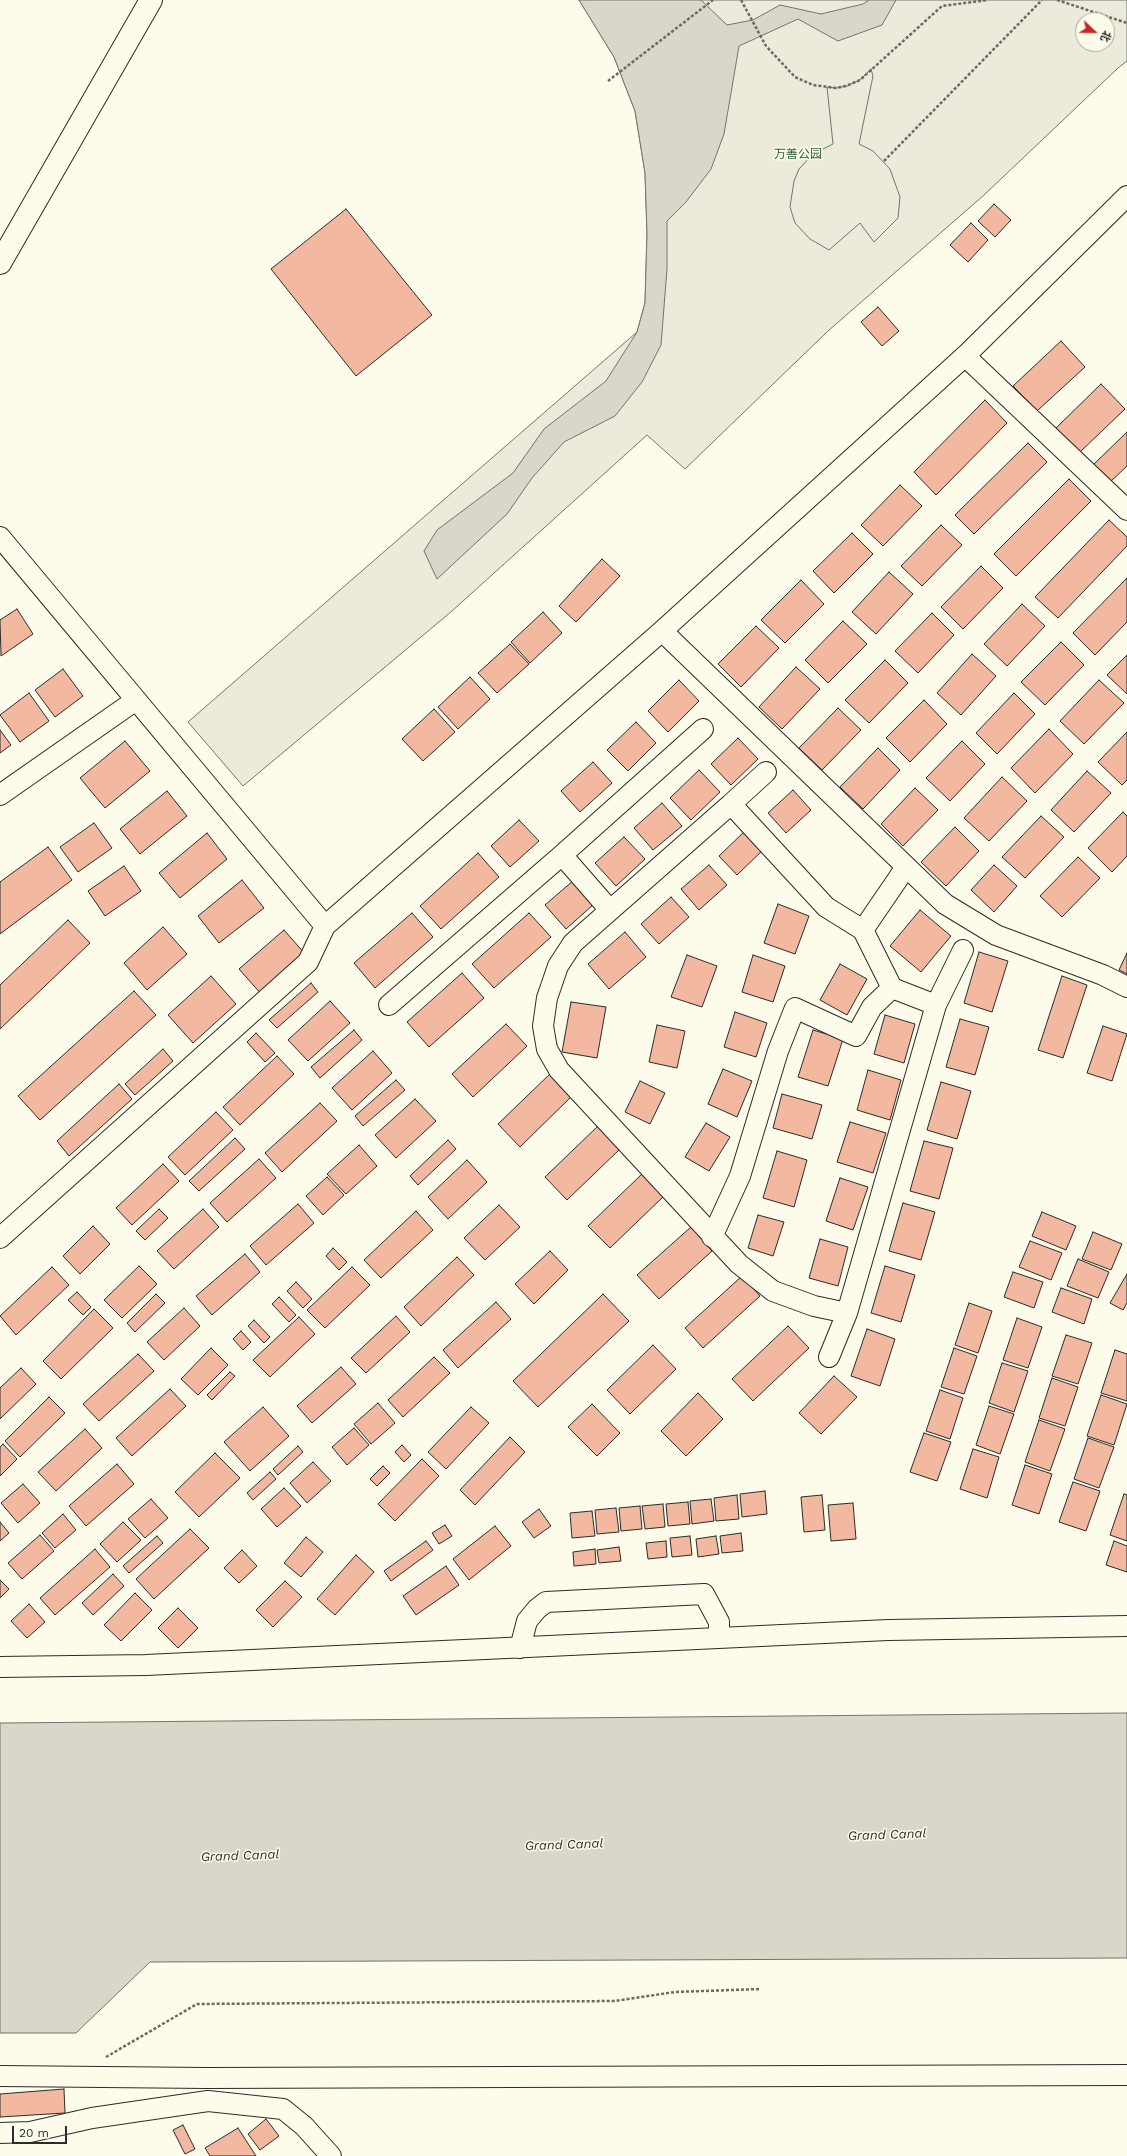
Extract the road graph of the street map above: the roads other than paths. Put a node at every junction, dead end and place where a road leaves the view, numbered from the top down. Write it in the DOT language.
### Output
graph roads {
  1 [pos="151,0"];
  2 [pos="1127,196"];
  3 [pos="0,263"];
  4 [pos="965,356"];
  5 [pos="1127,510"];
  6 [pos="0,537"];
  7 [pos="662,631"];
  8 [pos="136,700"];
  9 [pos="703,729"];
  10 [pos="766,772"];
  11 [pos="0,794"];
  12 [pos="731,804"];
  13 [pos="562,855"];
  14 [pos="906,867"];
  15 [pos="609,909"];
  16 [pos="325,926"];
  17 [pos="862,930"];
  18 [pos="963,950"];
  19 [pos="1127,987"];
  20 [pos="892,988"];
  21 [pos="389,1005"];
  22 [pos="936,1005"];
  23 [pos="712,1237"];
  24 [pos="0,1238"];
  25 [pos="846,1313"];
  26 [pos="829,1357"];
  27 [pos="1127,1626"];
  28 [pos="719,1638"];
  29 [pos="520,1648"];
  30 [pos="0,1667"];
  31 [pos="1127,2075"];
  32 [pos="0,2076"];
  33 [pos="0,2133"];
  34 [pos="331,2156"];
  1 -- 3 [label="main road"];
  2 -- 4 [label="street"];
  4 -- 5 [label="street"];
  4 -- 7 [label="street"];
  6 -- 8 [label="street"];
  7 -- 14 [label="street"];
  7 -- 16 [label="street"];
  8 -- 11 [label="street"];
  8 -- 16 [label="street"];
  9 -- 13 [label="street"];
  10 -- 12 [label="street"];
  12 -- 15 [label="street"];
  12 -- 17 [label="street"];
  13 -- 15 [label="street"];
  13 -- 21 [label="street"];
  14 -- 17 [label="street"];
  14 -- 19 [label="street"];
  15 -- 23 [label="street"];
  16 -- 24 [label="street"];
  17 -- 20 [label="street"];
  18 -- 22 [label="street"];
  20 -- 22 [label="street"];
  20 -- 23 [label="street"];
  22 -- 25 [label="street"];
  23 -- 25 [label="street"];
  25 -- 26 [label="street"];
  27 -- 28 [label="street"];
  28 -- 29 [label="street"];
  28 -- 29 [label="street"];
  29 -- 30 [label="street"];
  31 -- 32 [label="street"];
  33 -- 34 [label="street"];
}
